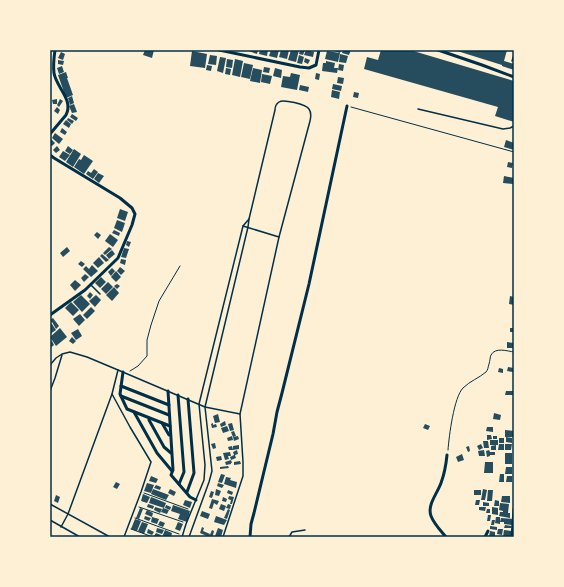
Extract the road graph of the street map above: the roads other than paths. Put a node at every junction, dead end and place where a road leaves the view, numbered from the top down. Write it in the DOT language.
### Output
graph roads {
  1 [pos="55,50"];
  2 [pos="219,50"];
  3 [pos="319,50"];
  4 [pos="438,50"];
  5 [pos="514,55"];
  6 [pos="512,61"];
  7 [pos="514,76"];
  8 [pos="348,106"];
  9 [pos="418,109"];
  10 [pos="514,126"];
  11 [pos="50,134"];
  12 [pos="50,155"];
  13 [pos="249,219"];
  14 [pos="243,226"];
  15 [pos="248,228"];
  16 [pos="279,237"];
  17 [pos="90,284"];
  18 [pos="100,294"];
  19 [pos="50,315"];
  20 [pos="62,354"];
  21 [pos="50,365"];
  22 [pos="118,370"];
  23 [pos="124,373"];
  24 [pos="121,386"];
  25 [pos="168,390"];
  26 [pos="50,391"];
  27 [pos="112,394"];
  28 [pos="178,395"];
  29 [pos="121,396"];
  30 [pos="188,399"];
  31 [pos="199,404"];
  32 [pos="168,405"];
  33 [pos="205,407"];
  34 [pos="134,411"];
  35 [pos="240,414"];
  36 [pos="169,416"];
  37 [pos="149,418"];
  38 [pos="162,423"];
  39 [pos="170,426"];
  40 [pos="170,436"];
  41 [pos="172,453"];
  42 [pos="448,456"];
  43 [pos="172,471"];
  44 [pos="207,471"];
  45 [pos="212,471"];
  46 [pos="179,484"];
  47 [pos="187,492"];
  48 [pos="196,500"];
  49 [pos="50,504"];
  50 [pos="514,509"];
  51 [pos="68,514"];
  52 [pos="50,520"];
  53 [pos="61,527"];
  54 [pos="305,530"];
  55 [pos="488,531"];
  56 [pos="182,536"];
  57 [pos="80,537"];
  58 [pos="110,537"];
  59 [pos="124,537"];
  60 [pos="189,537"];
  61 [pos="223,537"];
  62 [pos="250,537"];
  63 [pos="289,537"];
  64 [pos="446,537"];
  65 [pos="485,537"];
  66 [pos="512,537"];
  1 -- 11 [label="street"];
  2 -- 3 [label="street"];
  4 -- 7 [label="street"];
  5 -- 6 [label="lane"];
  8 -- 62 [label="street"];
  9 -- 10 [label="lane"];
  12 -- 17 [label="street"];
  13 -- 14 [label="lane"];
  13 -- 15 [label="lane"];
  13 -- 16 [label="lane"];
  14 -- 15 [label="lane"];
  14 -- 31 [label="lane"];
  15 -- 16 [label="lane"];
  15 -- 33 [label="lane"];
  16 -- 35 [label="lane"];
  17 -- 18 [label="lane"];
  17 -- 19 [label="street"];
  20 -- 21 [label="lane"];
  20 -- 22 [label="lane"];
  20 -- 26 [label="lane"];
  22 -- 23 [label="lane"];
  22 -- 27 [label="lane"];
  23 -- 24 [label="street"];
  23 -- 25 [label="lane"];
  24 -- 29 [label="street"];
  24 -- 32 [label="street"];
  25 -- 28 [label="lane"];
  25 -- 32 [label="street"];
  27 -- 51 [label="lane"];
  27 -- 59 [label="lane"];
  28 -- 30 [label="lane"];
  28 -- 46 [label="street"];
  29 -- 34 [label="street"];
  29 -- 36 [label="street"];
  30 -- 31 [label="lane"];
  30 -- 47 [label="street"];
  31 -- 33 [label="lane"];
  31 -- 44 [label="lane"];
  32 -- 36 [label="street"];
  33 -- 35 [label="lane"];
  33 -- 45 [label="lane"];
  34 -- 37 [label="street"];
  34 -- 43 [label="street"];
  35 -- 61 [label="lane"];
  36 -- 39 [label="street"];
  37 -- 38 [label="street"];
  37 -- 41 [label="street"];
  38 -- 39 [label="street"];
  38 -- 40 [label="street"];
  39 -- 40 [label="street"];
  40 -- 41 [label="street"];
  41 -- 43 [label="street"];
  42 -- 64 [label="street"];
  43 -- 46 [label="street"];
  44 -- 45 [label="lane"];
  44 -- 48 [label="lane"];
  45 -- 60 [label="lane"];
  46 -- 47 [label="street"];
  47 -- 48 [label="street"];
  48 -- 56 [label="lane"];
  49 -- 51 [label="lane"];
  50 -- 66 [label="street"];
  51 -- 53 [label="lane"];
  51 -- 58 [label="lane"];
  52 -- 53 [label="lane"];
  53 -- 57 [label="lane"];
  54 -- 63 [label="lane"];
  55 -- 65 [label="street"];
}
